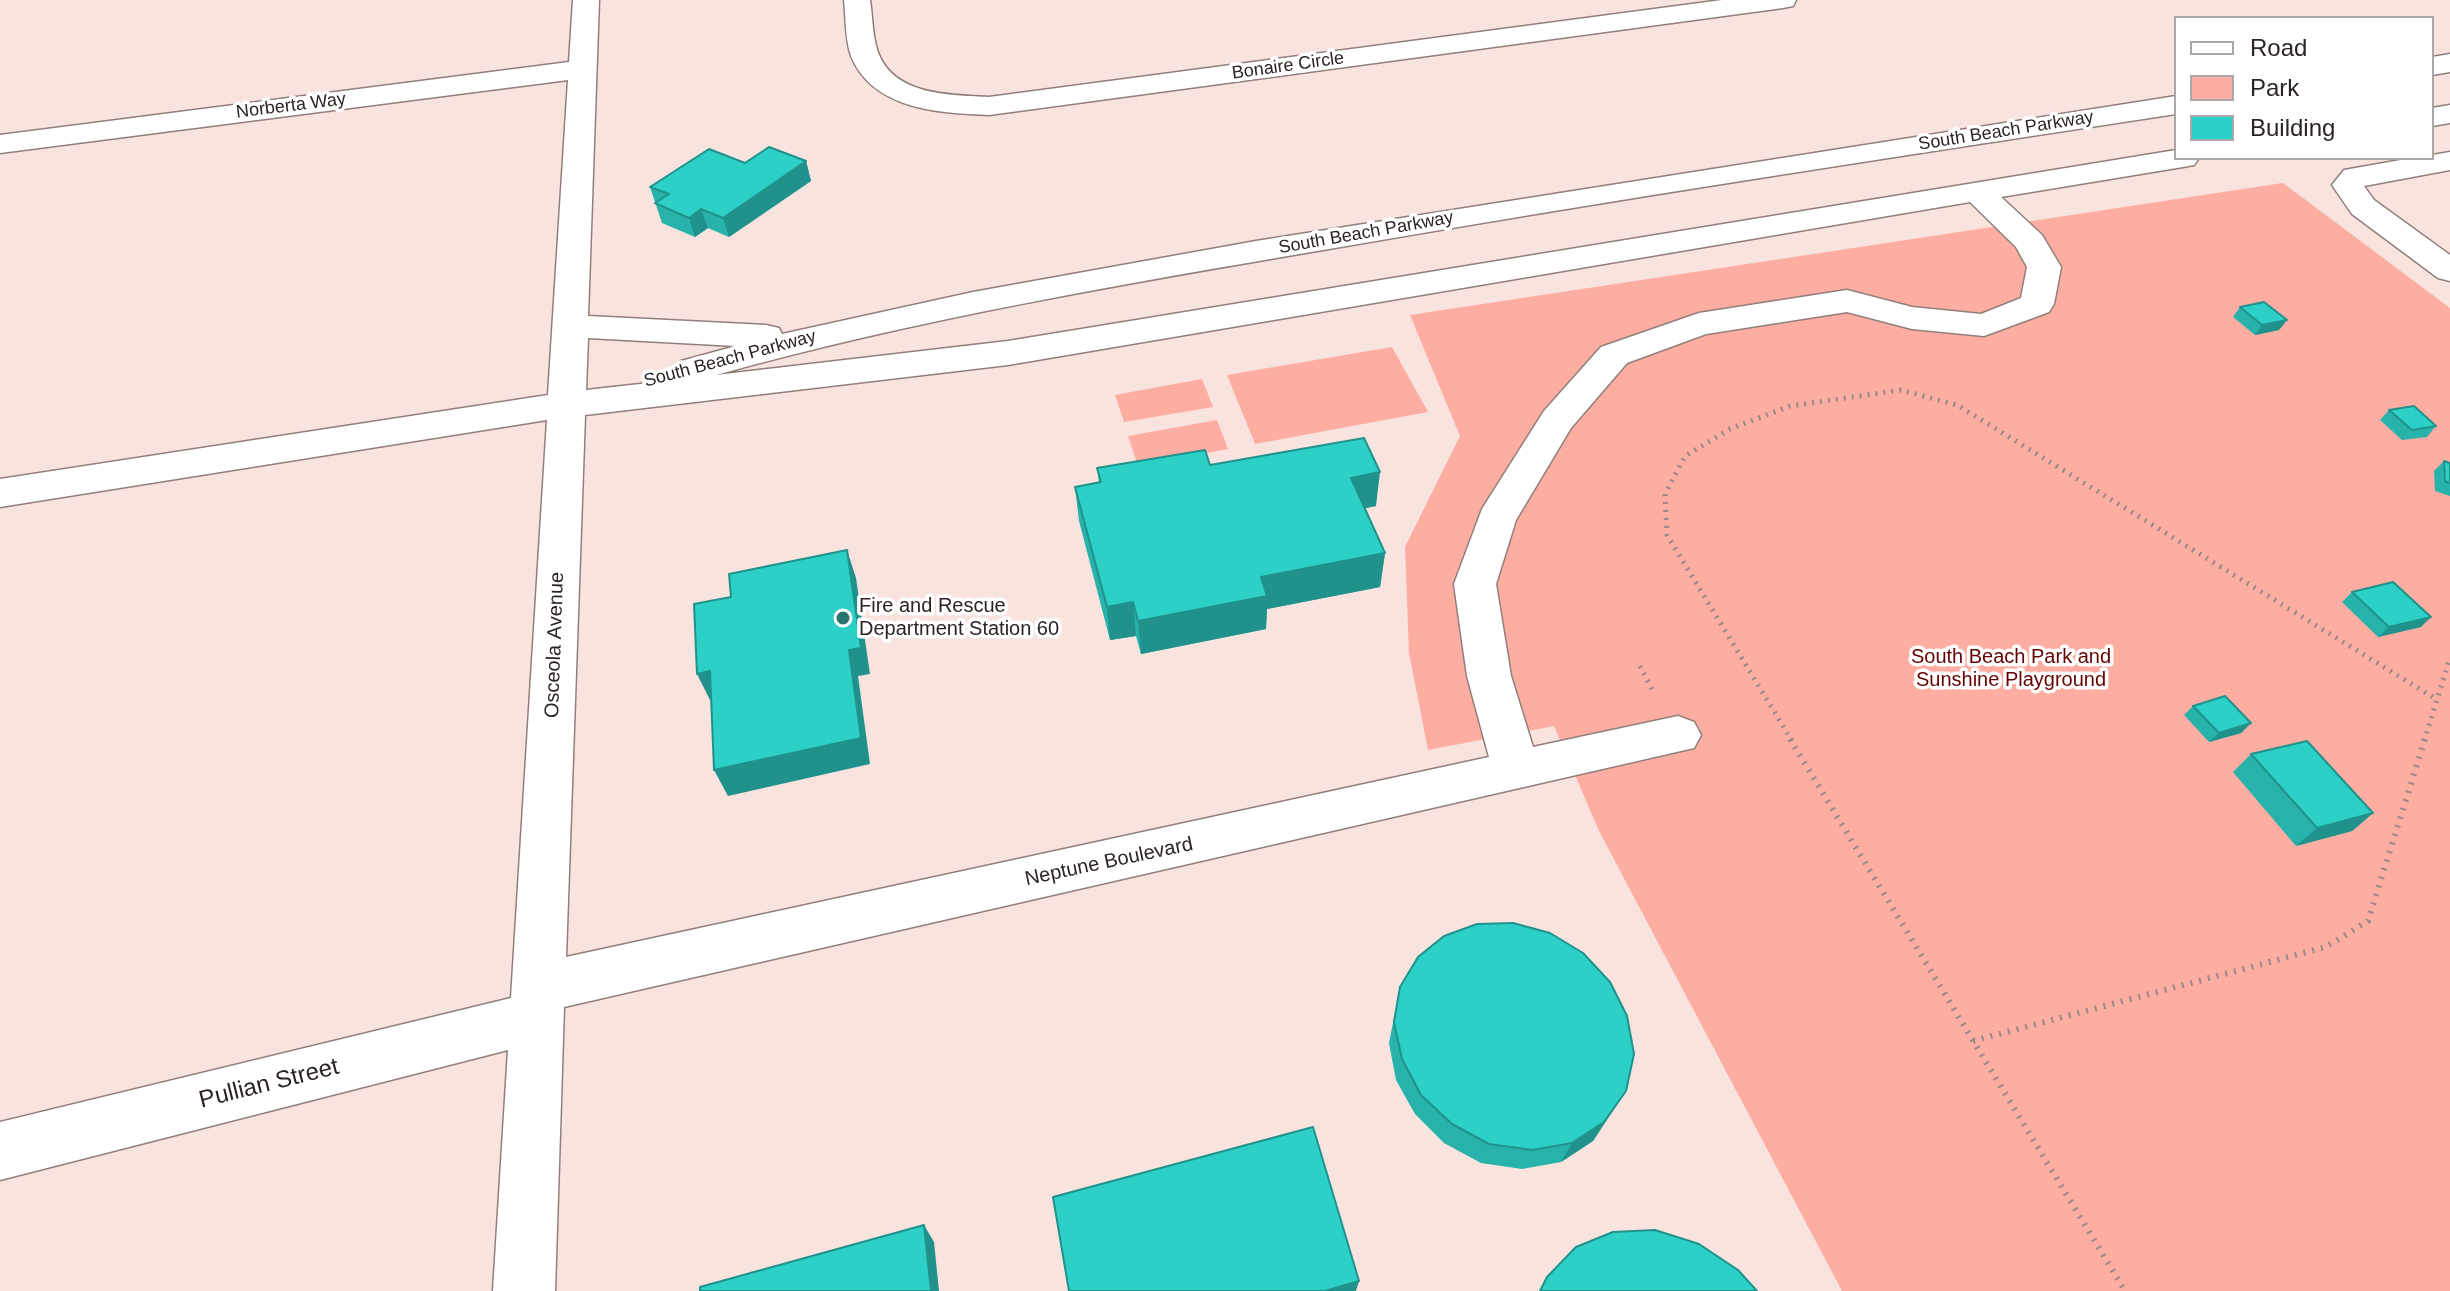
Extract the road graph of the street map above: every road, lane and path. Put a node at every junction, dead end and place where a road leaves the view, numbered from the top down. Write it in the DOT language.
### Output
graph roads {
  1 [pos="586,0"];
  2 [pos="857,0"];
  3 [pos="1783,0"];
  4 [pos="583,69"];
  5 [pos="2174,105"];
  6 [pos="0,144"];
  7 [pos="2174,159"];
  8 [pos="2450,161"];
  9 [pos="1977,192"];
  10 [pos="2450,271"];
  11 [pos="569,326"];
  12 [pos="800,338"];
  13 [pos="564,405"];
  14 [pos="0,493"];
  15 [pos="2450,658"];
  16 [pos="2436,699"];
  17 [pos="1678,735"];
  18 [pos="1517,771"];
  19 [pos="539,1002"];
  20 [pos="1973,1041"];
  21 [pos="0,1151"];
  22 [pos="524,1291"];
  23 [pos="2125,1291"];
  1 -- 4 [label="street, Osceola Avenue"];
  2 -- 3 [label="street, Bonaire Circle"];
  4 -- 6 [label="street, Norberta Way"];
  4 -- 11 [label="street, Osceola Avenue"];
  5 -- 12 [label="street, South Beach Parkway"];
  7 -- 9 [label="street, South Beach Parkway"];
  8 -- 10 [label="street"];
  9 -- 13 [label="street, South Beach Parkway"];
  9 -- 18 [label="street"];
  11 -- 12 [label="street"];
  11 -- 13 [label="street, Osceola Avenue"];
  12 -- 13 [label="street, South Beach Parkway"];
  13 -- 14 [label="street, South Beach Parkway"];
  13 -- 19 [label="street, Osceola Avenue"];
  15 -- 16 [label="path"];
  16 -- 20 [label="path"];
  16 -- 20 [label="path"];
  17 -- 18 [label="street, Neptune Boulevard"];
  18 -- 19 [label="street, Neptune Boulevard"];
  19 -- 21 [label="street, Pullian Street"];
  19 -- 22 [label="street, Osceola Avenue"];
  20 -- 23 [label="path"];
}
